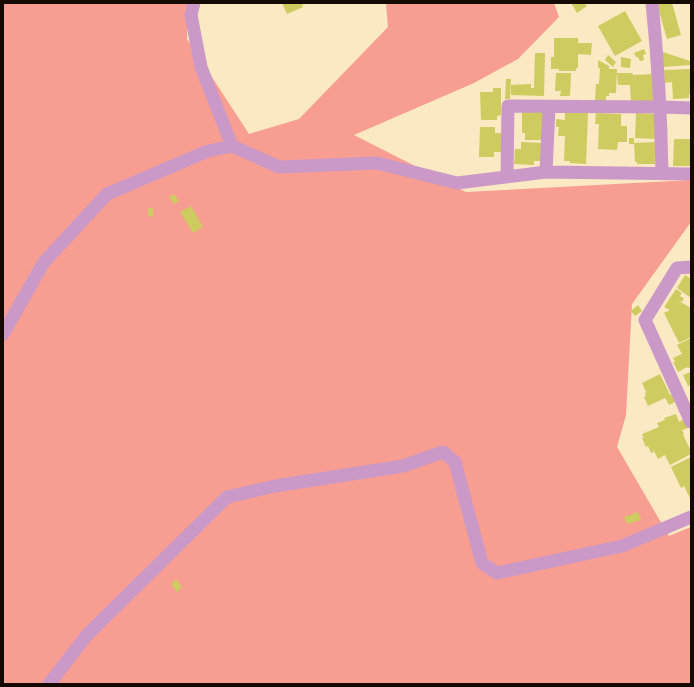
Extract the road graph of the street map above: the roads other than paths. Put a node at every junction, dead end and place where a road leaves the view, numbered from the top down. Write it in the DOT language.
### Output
graph roads {
  1 [pos="194,3"];
  2 [pos="652,3"];
  3 [pos="549,107"];
  4 [pos="661,107"];
  5 [pos="691,108"];
  6 [pos="232,146"];
  7 [pos="546,172"];
  8 [pos="662,173"];
  9 [pos="691,174"];
  10 [pos="507,177"];
  11 [pos="691,267"];
  12 [pos="3,334"];
  13 [pos="687,404"];
  14 [pos="691,422"];
  15 [pos="691,517"];
  16 [pos="49,684"];
  1 -- 6 [label="street"];
  2 -- 4 [label="street"];
  3 -- 4 [label="street"];
  3 -- 7 [label="street"];
  3 -- 10 [label="street"];
  4 -- 5 [label="street"];
  4 -- 8 [label="street"];
  6 -- 10 [label="street"];
  6 -- 12 [label="street"];
  7 -- 8 [label="street"];
  7 -- 10 [label="street"];
  8 -- 9 [label="street"];
  11 -- 13 [label="street"];
  13 -- 14 [label="street"];
  15 -- 16 [label="street"];
}
